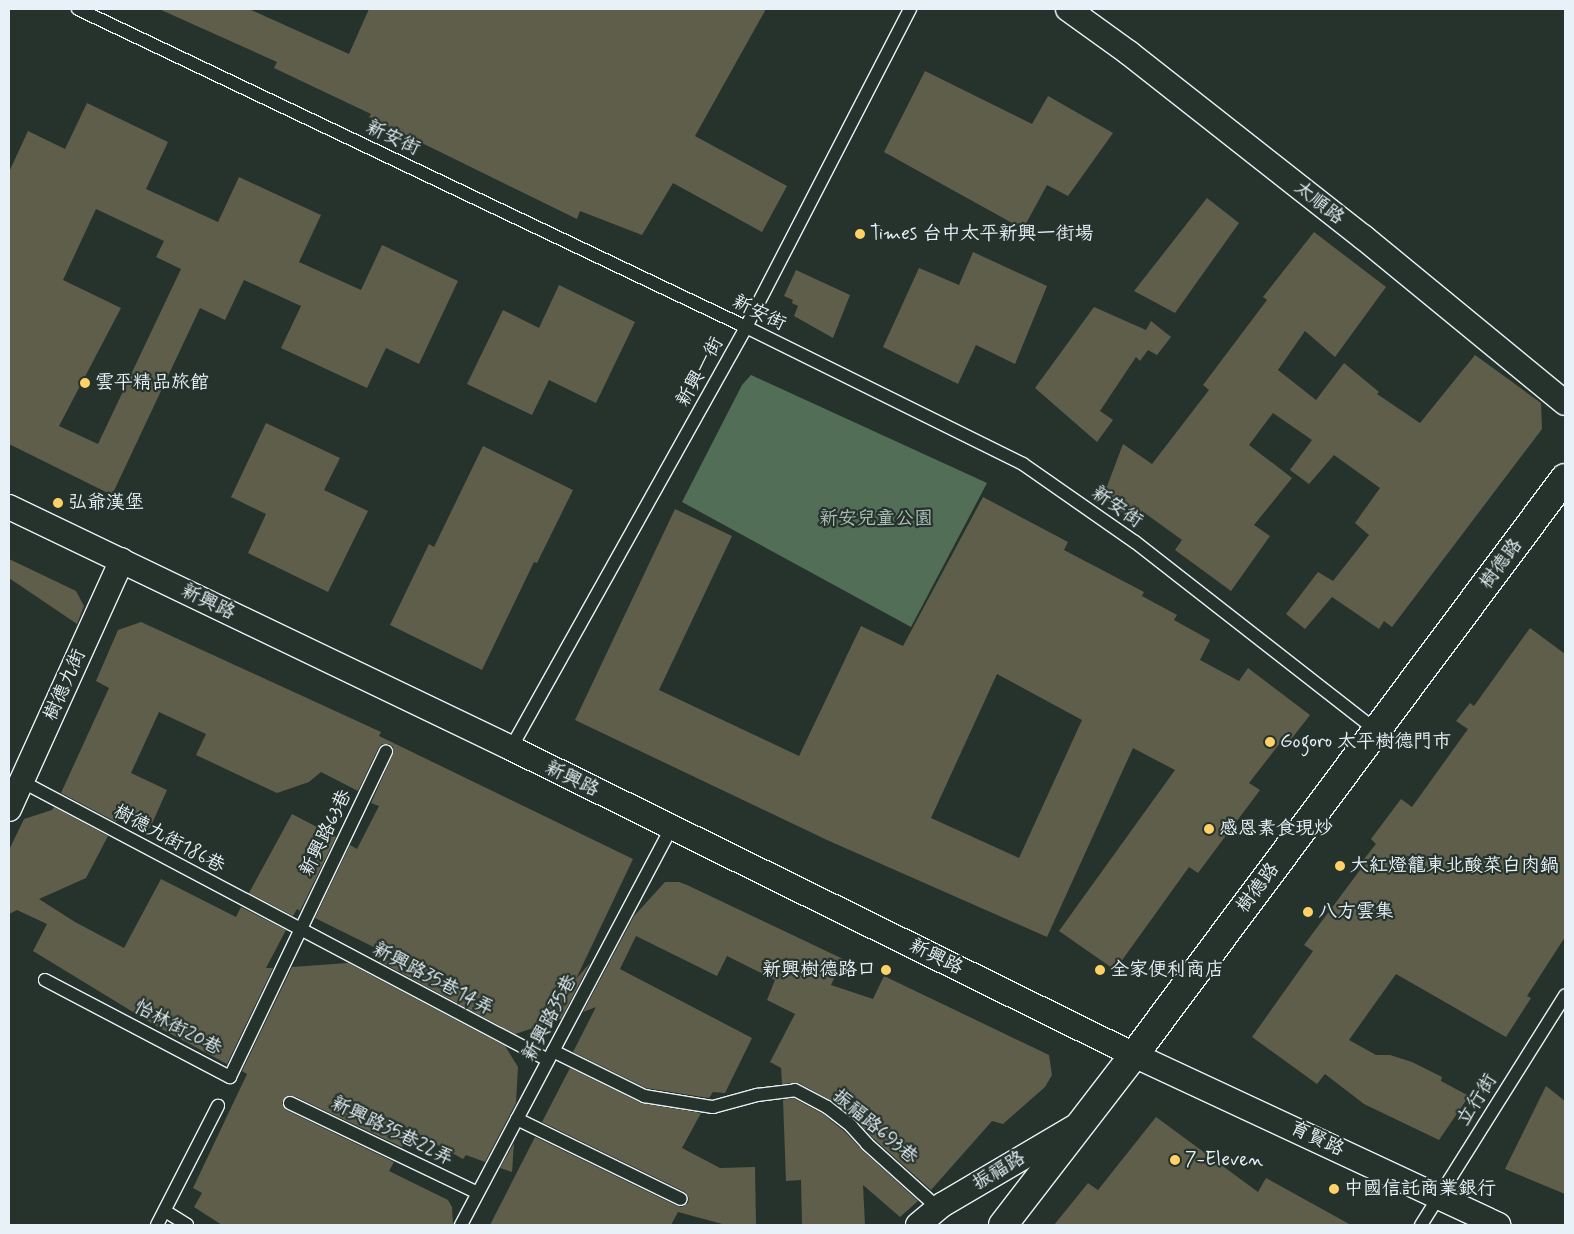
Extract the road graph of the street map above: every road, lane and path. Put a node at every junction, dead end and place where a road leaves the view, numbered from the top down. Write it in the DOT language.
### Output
graph roads {
  1 [pos="78,9"];
  2 [pos="910,9"];
  3 [pos="1068,9"];
  4 [pos="746,327"];
  5 [pos="1565,403"];
  6 [pos="1565,478"];
  7 [pos="9,506"];
  8 [pos="122,560"];
  9 [pos="1376,730"];
  10 [pos="511,748"];
  11 [pos="386,751"];
  12 [pos="22,782"];
  13 [pos="9,809"];
  14 [pos="671,828"];
  15 [pos="300,930"];
  16 [pos="45,980"];
  17 [pos="1565,995"];
  18 [pos="1134,1055"];
  19 [pos="551,1056"];
  20 [pos="290,1103"];
  21 [pos="218,1106"];
  22 [pos="517,1119"];
  23 [pos="1084,1121"];
  24 [pos="478,1193"];
  25 [pos="1438,1196"];
  26 [pos="680,1199"];
  27 [pos="938,1208"];
  28 [pos="165,1211"];
  29 [pos="157,1225"];
  30 [pos="188,1225"];
  31 [pos="461,1225"];
  32 [pos="918,1225"];
  33 [pos="1004,1225"];
  34 [pos="1421,1225"];
  35 [pos="1498,1225"];
  1 -- 4 [label="lane, 新安街"];
  2 -- 4 [label="lane, 新興一街"];
  3 -- 5 [label="street, 太順路"];
  4 -- 9 [label="lane, 新安街"];
  4 -- 10 [label="lane, 新興一街"];
  6 -- 9 [label="street, 樹德路"];
  7 -- 8 [label="street, 新興路"];
  8 -- 10 [label="street, 新興路"];
  8 -- 12 [label="street, 樹德九街"];
  9 -- 18 [label="street, 樹德路"];
  10 -- 14 [label="street, 新興路"];
  11 -- 15 [label="lane, 新興路63巷"];
  12 -- 13 [label="street, 樹德九街"];
  12 -- 15 [label="lane, 樹德九街186巷"];
  14 -- 18 [label="street, 新興路"];
  14 -- 19 [label="lane, 新興路35巷"];
  15 -- 16 [label="lane, 怡林街20巷"];
  15 -- 19 [label="lane, 新興路35巷14弄"];
  17 -- 25 [label="lane, 立行街"];
  18 -- 23 [label="street, 樹德路"];
  18 -- 25 [label="street, 育賢路"];
  19 -- 22 [label="lane, 新興路35巷"];
  19 -- 27 [label="lane, 振福路693巷"];
  20 -- 24 [label="lane, 新興路35巷22弄"];
  21 -- 28 [label="lane"];
  22 -- 24 [label="lane, 新興路35巷"];
  22 -- 26 [label="lane"];
  23 -- 27 [label="street, 振福路"];
  23 -- 33 [label="street, 樹德路"];
  24 -- 31 [label="lane, 新興路35巷"];
  25 -- 34 [label="lane, 立行街"];
  25 -- 35 [label="street, 育賢路"];
  27 -- 32 [label="street, 振福路"];
  28 -- 29 [label="lane"];
  28 -- 30 [label="lane"];
}
